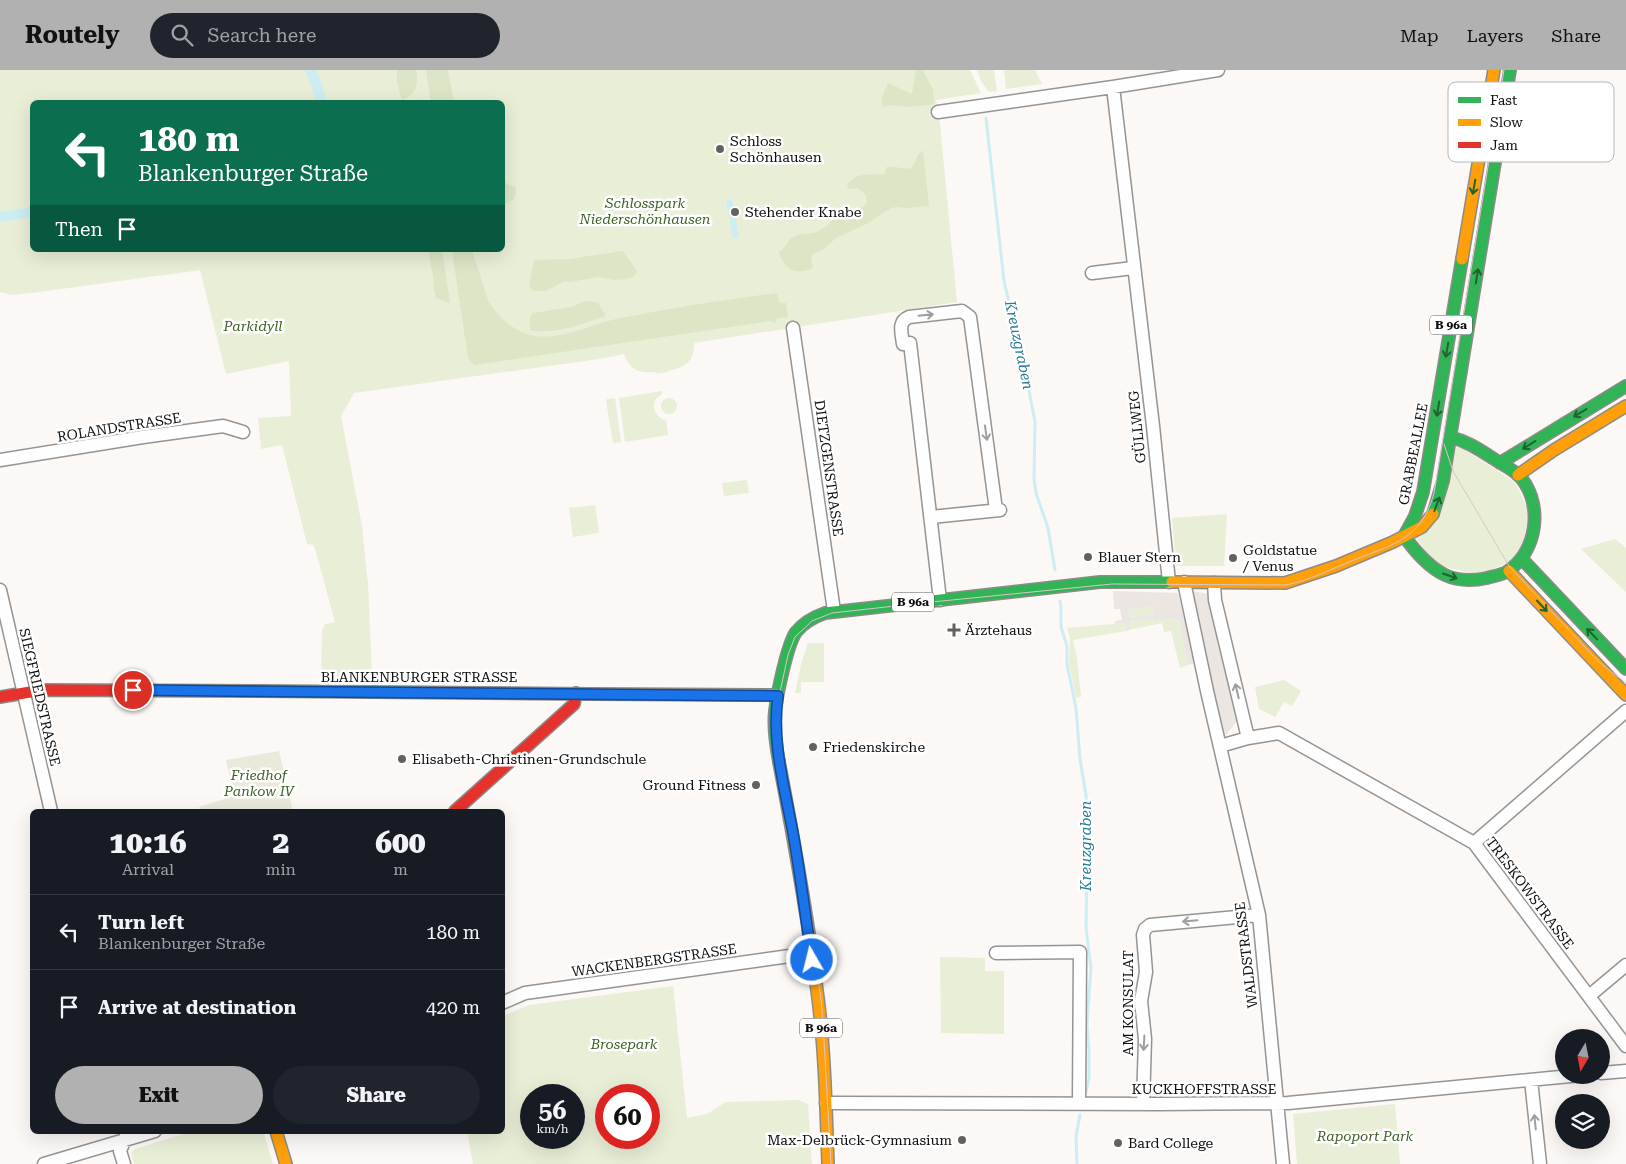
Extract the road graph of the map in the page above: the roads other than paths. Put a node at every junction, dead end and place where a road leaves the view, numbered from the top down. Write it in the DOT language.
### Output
graph roads {
  1 [pos="1218,70"];
  2 [pos="1141,76"];
  3 [pos="1113,87"];
  4 [pos="938,112"];
  5 [pos="1479,162"];
  6 [pos="1495,162"];
  7 [pos="1133,268"];
  8 [pos="1092,273"];
  9 [pos="793,328"];
  10 [pos="1626,386"];
  11 [pos="1626,406"];
  12 [pos="243,432"];
  13 [pos="1433,434"];
  14 [pos="1450,436"];
  15 [pos="0,460"];
  16 [pos="1500,463"];
  17 [pos="1518,475"];
  18 [pos="931,517"];
  19 [pos="1404,536"];
  20 [pos="1522,559"];
  21 [pos="1508,571"];
  22 [pos="1169,582"];
  23 [pos="1184,582"];
  24 [pos="1214,583"];
  25 [pos="0,590"];
  26 [pos="940,600"];
  27 [pos="838,611"];
  28 [pos="1626,668"];
  29 [pos="23,692"];
  30 [pos="576,693"];
  31 [pos="1626,695"];
  32 [pos="778,696"];
  33 [pos="0,697"];
  34 [pos="1626,711"];
  35 [pos="1248,738"];
  36 [pos="1220,746"];
  37 [pos="51,809"];
  38 [pos="457,809"];
  39 [pos="1474,843"];
  40 [pos="1259,915"];
  41 [pos="811,953"];
  42 [pos="996,953"];
  43 [pos="1626,965"];
  44 [pos="1589,996"];
  45 [pos="505,1002"];
  46 [pos="1626,1046"];
  47 [pos="1626,1071"];
  48 [pos="1610,1072"];
  49 [pos="1555,1078"];
  50 [pos="1531,1080"];
  51 [pos="826,1103"];
  52 [pos="1079,1103"];
  53 [pos="1277,1103"];
  54 [pos="1143,1104"];
  55 [pos="277,1134"];
  56 [pos="126,1136"];
  57 [pos="44,1164"];
  58 [pos="124,1164"];
  59 [pos="286,1164"];
  60 [pos="828,1164"];
  61 [pos="1283,1164"];
  62 [pos="1540,1164"];
  1 -- 2 [label="street"];
  2 -- 3 [label="street"];
  3 -- 4 [label="street"];
  3 -- 7 [label="street, GÜLLWEG"];
  5 -- 13 [label="main road, GRABBEALLEE / B 96a, one-way"];
  14 -- 6 [label="main road, B 96a, one-way"];
  7 -- 8 [label="street"];
  7 -- 22 [label="street, GÜLLWEG"];
  9 -- 27 [label="street, DIETZGENSTRASSE"];
  10 -- 16 [label="main road, one-way"];
  11 -- 17 [label="main road"];
  12 -- 15 [label="street, ROLANDSTRASSE"];
  13 -- 14 [label="main road"];
  13 -- 19 [label="main road, GRABBEALLEE / B 96a"];
  14 -- 16 [label="main road"];
  19 -- 14 [label="main road, one-way"];
  16 -- 17 [label="main road"];
  17 -- 20 [label="main road"];
  18 -- 18 [label="street, one-way"];
  18 -- 26 [label="street"];
  19 -- 21 [label="main road, one-way"];
  19 -- 24 [label="main road, B 96a"];
  20 -- 21 [label="main road"];
  28 -- 20 [label="main road, one-way"];
  21 -- 31 [label="main road, one-way"];
  22 -- 23 [label="main road, B 96a"];
  22 -- 26 [label="main road, B 96a"];
  23 -- 24 [label="main road, B 96a"];
  23 -- 36 [label="street, WALDSTRASSE"];
  35 -- 24 [label="street, one-way"];
  25 -- 29 [label="street, SIEGFRIEDSTRASSE"];
  26 -- 27 [label="main road, B 96a"];
  27 -- 32 [label="main road, B 96a"];
  29 -- 30 [label="main road, BLANKENBURGER STRASSE"];
  29 -- 33 [label="main road, BLANKENBURGER STRASSE"];
  29 -- 37 [label="street, SIEGFRIEDSTRASSE"];
  30 -- 32 [label="main road, BLANKENBURGER STRASSE"];
  30 -- 38 [label="main road"];
  32 -- 41 [label="main road, B 96a"];
  34 -- 39 [label="street"];
  35 -- 36 [label="street"];
  35 -- 39 [label="street, TRESKOWSTRASSE"];
  36 -- 40 [label="street, WALDSTRASSE"];
  39 -- 44 [label="street, TRESKOWSTRASSE"];
  40 -- 53 [label="street, WALDSTRASSE"];
  40 -- 54 [label="street, AM KONSULAT, one-way"];
  41 -- 45 [label="street, WACKENBERGSTRASSE"];
  41 -- 51 [label="main road, B 96a"];
  42 -- 52 [label="street"];
  43 -- 44 [label="street"];
  44 -- 46 [label="street, TRESKOWSTRASSE"];
  47 -- 48 [label="street"];
  49 -- 50 [label="street, KUCKHOFFSTRASSE"];
  50 -- 53 [label="street, KUCKHOFFSTRASSE"];
  62 -- 50 [label="street, one-way"];
  51 -- 52 [label="street, KUCKHOFFSTRASSE"];
  51 -- 60 [label="main road, B 96a"];
  52 -- 54 [label="street, KUCKHOFFSTRASSE"];
  53 -- 54 [label="street, KUCKHOFFSTRASSE"];
  53 -- 61 [label="street, WALDSTRASSE"];
  55 -- 59 [label="main road"];
  56 -- 57 [label="street"];
  56 -- 58 [label="street"];
}
